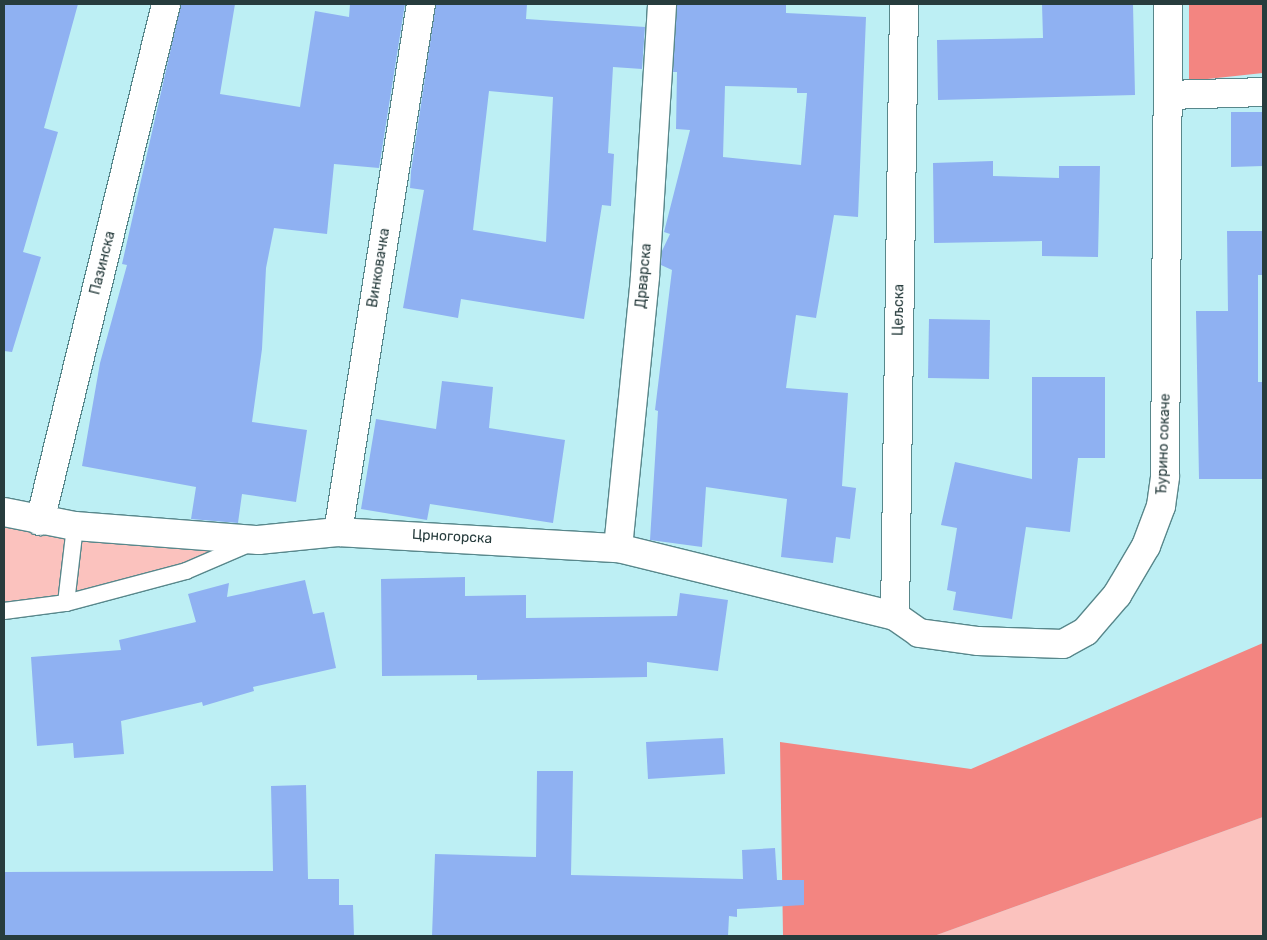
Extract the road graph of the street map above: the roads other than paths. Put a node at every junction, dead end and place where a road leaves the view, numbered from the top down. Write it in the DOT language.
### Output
graph roads {
  1 [pos="166,4"];
  2 [pos="421,4"];
  3 [pos="662,4"];
  4 [pos="904,4"];
  5 [pos="1168,4"];
  6 [pos="1263,92"];
  7 [pos="1169,95"];
  8 [pos="4,512"];
  9 [pos="40,521"];
  10 [pos="75,526"];
  11 [pos="338,532"];
  12 [pos="258,540"];
  13 [pos="618,548"];
  14 [pos="66,603"];
  15 [pos="4,611"];
  16 [pos="895,616"];
  1 -- 9 [label="street, Пазинска"];
  2 -- 11 [label="street, Винковачка"];
  3 -- 13 [label="street, Дрварска"];
  4 -- 16 [label="street, Цељска"];
  5 -- 7 [label="street, Ђурино сокаче"];
  6 -- 7 [label="street"];
  7 -- 16 [label="street, Ђурино сокаче"];
  8 -- 9 [label="street, Црногорска"];
  9 -- 10 [label="street, Црногорска"];
  10 -- 12 [label="street, Црногорска"];
  10 -- 14 [label="lane"];
  11 -- 12 [label="street, Црногорска"];
  11 -- 13 [label="street, Црногорска"];
  12 -- 14 [label="lane"];
  13 -- 16 [label="street, Црногорска"];
  14 -- 15 [label="lane"];
}
